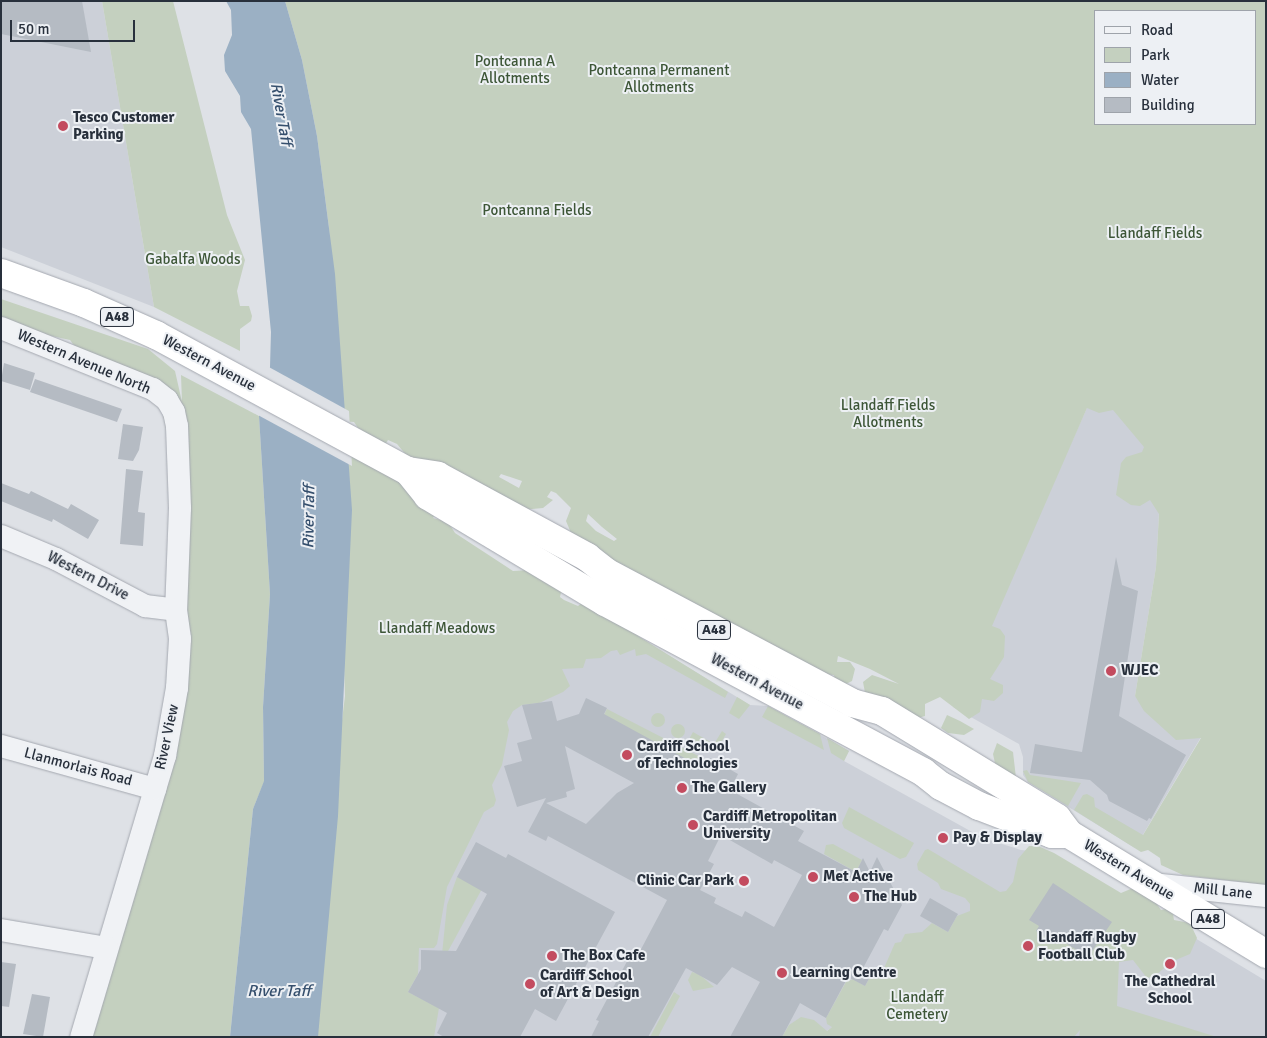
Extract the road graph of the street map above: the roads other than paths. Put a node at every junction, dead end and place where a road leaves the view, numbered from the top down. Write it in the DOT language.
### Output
graph roads {
  1 [pos="1,273"];
  2 [pos="1,328"];
  3 [pos="177,426"];
  4 [pos="1,536"];
  5 [pos="176,610"];
  6 [pos="1,746"];
  7 [pos="155,789"];
  8 [pos="1150,884"];
  9 [pos="1266,896"];
  10 [pos="1,930"];
  11 [pos="106,948"];
  12 [pos="1266,954"];
  13 [pos="81,1037"];
  1 -- 8 [label="highway, Western Avenue / A48"];
  2 -- 3 [label="street, Western Avenue North"];
  3 -- 5 [label="street, River View"];
  4 -- 5 [label="street, Western Drive"];
  5 -- 7 [label="street, River View"];
  6 -- 7 [label="street, Llanmorlais Road"];
  7 -- 11 [label="street, River View"];
  8 -- 9 [label="street, Mill Lane"];
  8 -- 12 [label="highway, Western Avenue / A48"];
  10 -- 11 [label="street"];
  11 -- 13 [label="street, River View"];
}
